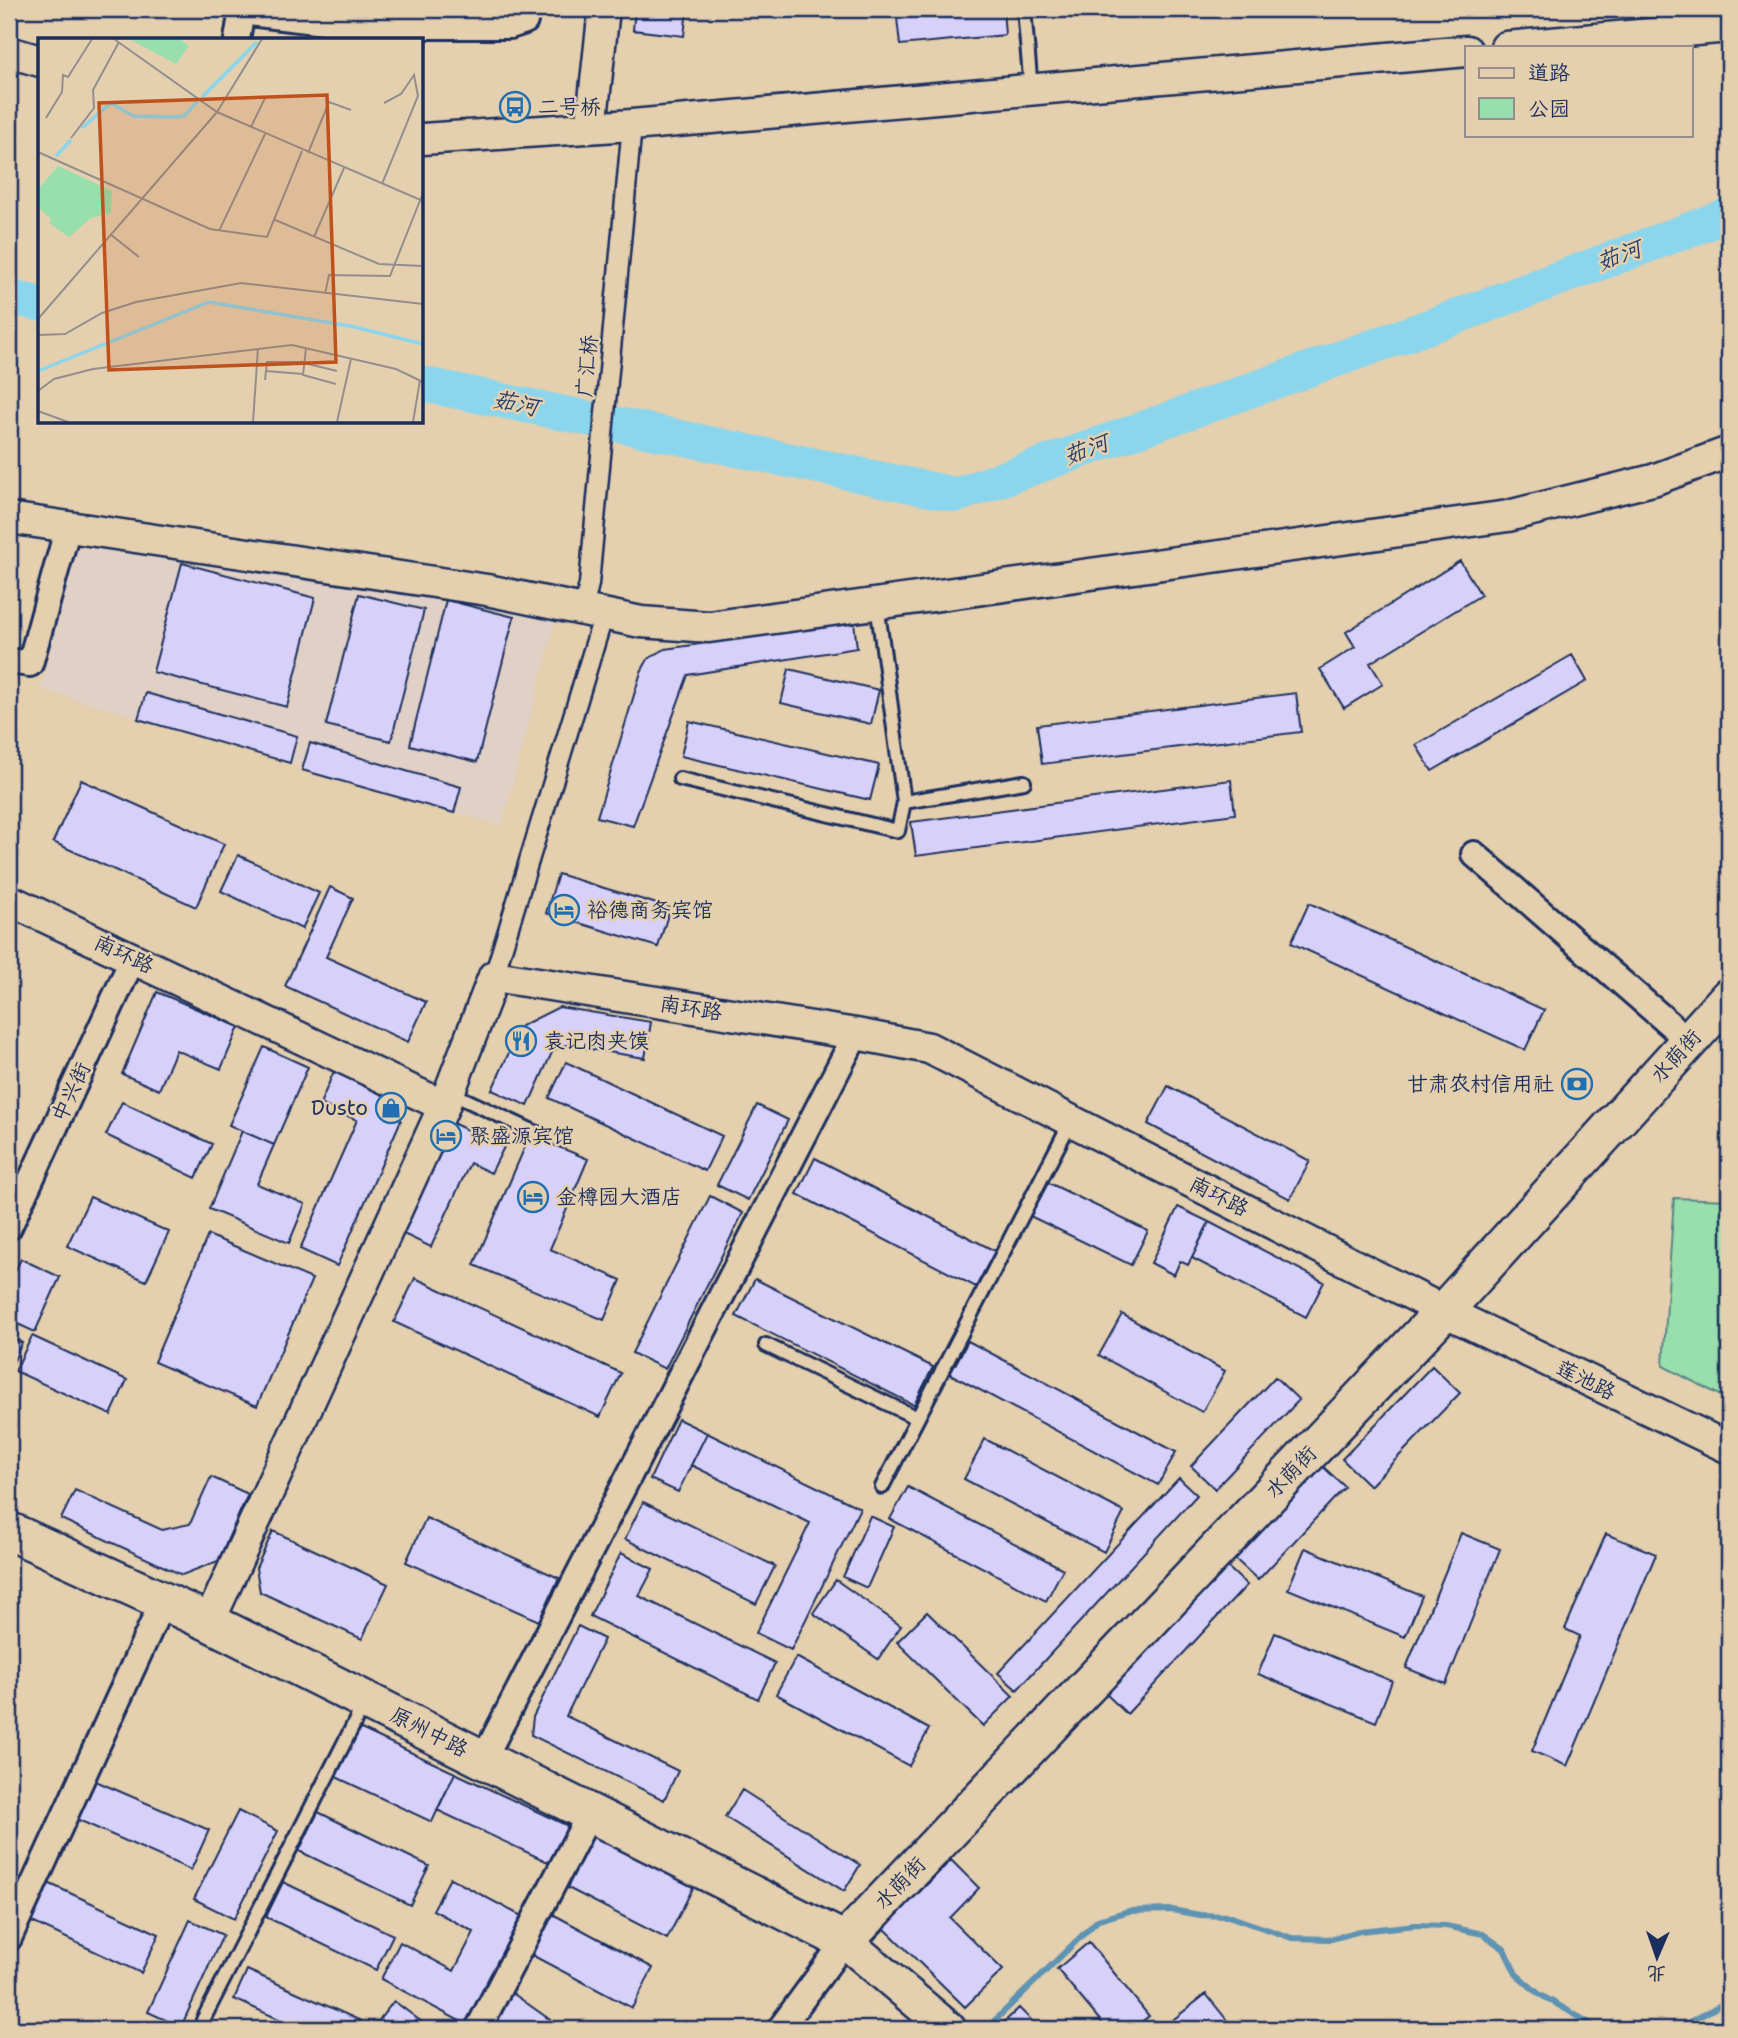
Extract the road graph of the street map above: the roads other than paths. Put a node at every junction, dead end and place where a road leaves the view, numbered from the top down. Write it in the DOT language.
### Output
graph roads {
  1 [pos="527,9"];
  2 [pos="604,9"];
  3 [pos="1024,9"];
  4 [pos="241,10"];
  5 [pos="1729,27"];
  6 [pos="237,38"];
  7 [pos="1517,46"];
  8 [pos="1465,51"];
  9 [pos="9,52"];
  10 [pos="38,60"];
  11 [pos="1031,90"];
  12 [pos="632,125"];
  13 [pos="591,127"];
  14 [pos="424,139"];
  15 [pos="1729,452"];
  16 [pos="9,518"];
  17 [pos="68,527"];
  18 [pos="592,603"];
  19 [pos="877,604"];
  20 [pos="9,661"];
  21 [pos="680,779"];
  22 [pos="1024,782"];
  23 [pos="904,802"];
  24 [pos="1474,854"];
  25 [pos="9,900"];
  26 [pos="133,958"];
  27 [pos="494,976"];
  28 [pos="1729,997"];
  29 [pos="856,1034"];
  30 [pos="1689,1041"];
  31 [pos="446,1099"];
  32 [pos="1071,1120"];
  33 [pos="539,1134"];
  34 [pos="9,1227"];
  35 [pos="1444,1311"];
  36 [pos="766,1345"];
  37 [pos="917,1418"];
  38 [pos="1729,1448"];
  39 [pos="882,1487"];
  40 [pos="9,1531"];
  41 [pos="163,1601"];
  42 [pos="209,1622"];
  43 [pos="366,1701"];
  44 [pos="483,1759"];
  45 [pos="590,1813"];
  46 [pos="9,1938"];
  47 [pos="845,1941"];
  48 [pos="203,2020"];
  49 [pos="478,2029"];
  50 [pos="780,2029"];
  51 [pos="949,2029"];
  1 -- 4 [label="street"];
  2 -- 13 [label="street"];
  3 -- 11 [label="lane"];
  4 -- 6 [label="street"];
  5 -- 7 [label="street"];
  8 -- 11 [label="street"];
  9 -- 10 [label="street"];
  11 -- 12 [label="street"];
  12 -- 13 [label="street"];
  12 -- 18 [label="street, 广汇桥"];
  13 -- 14 [label="street"];
  15 -- 19 [label="street"];
  16 -- 17 [label="street"];
  17 -- 18 [label="street"];
  17 -- 20 [label="street"];
  18 -- 19 [label="street"];
  18 -- 27 [label="street, 广汇桥"];
  19 -- 23 [label="lane"];
  21 -- 23 [label="lane"];
  22 -- 23 [label="lane"];
  24 -- 30 [label="street"];
  25 -- 26 [label="street, 南环路"];
  26 -- 31 [label="street, 南环路"];
  26 -- 34 [label="street, 中兴街"];
  27 -- 29 [label="street, 南环路"];
  27 -- 31 [label="street"];
  28 -- 30 [label="main road, 水荫街"];
  29 -- 32 [label="street, 南环路"];
  29 -- 44 [label="street"];
  30 -- 35 [label="main road, 水荫街"];
  31 -- 33 [label="lane"];
  31 -- 42 [label="street"];
  32 -- 35 [label="street, 南环路"];
  32 -- 37 [label="lane"];
  35 -- 38 [label="street, 莲池路"];
  35 -- 47 [label="main road, 水荫街"];
  36 -- 37 [label="lane"];
  37 -- 39 [label="lane"];
  40 -- 41 [label="main road, 原州中路"];
  41 -- 42 [label="main road, 原州中路"];
  41 -- 46 [label="street"];
  42 -- 43 [label="main road, 原州中路"];
  43 -- 44 [label="main road, 原州中路"];
  43 -- 48 [label="lane"];
  44 -- 45 [label="main road, 原州中路"];
  45 -- 47 [label="main road, 原州中路"];
  45 -- 49 [label="street"];
  47 -- 50 [label="street"];
  47 -- 51 [label="main road"];
}
